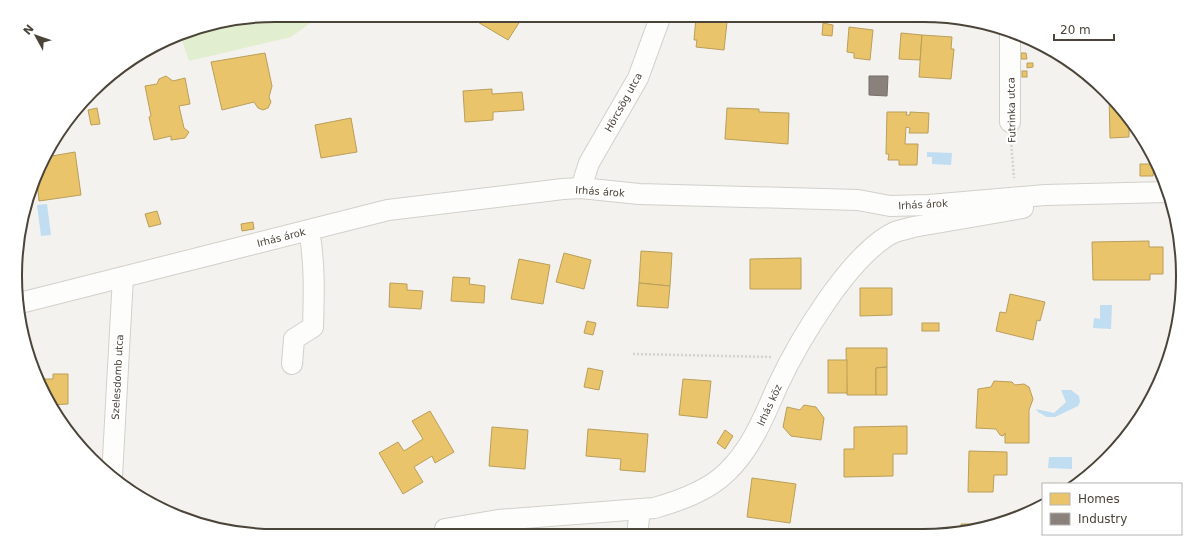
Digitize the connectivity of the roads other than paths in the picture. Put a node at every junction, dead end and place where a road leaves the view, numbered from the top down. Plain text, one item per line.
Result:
1 (658, 22) edge
2 (1010, 37) edge
3 (1010, 122) road end
4 (582, 188) junction
5 (1162, 192) edge
6 (1045, 195) junction
7 (309, 230) junction
8 (123, 277) junction
9 (24, 302) edge
10 (292, 364) dead end
11 (112, 470) edge
12 (640, 510) junction
13 (458, 529) edge
14 (638, 529) edge

1 - 4 street, Hörcsög utca
2 - 3 street, Futrinka utca
4 - 6 street, Irhás árok
4 - 7 street, Irhás árok
5 - 6 street, Irhás árok
6 - 12 street, Irhás köz
7 - 8 street, Irhás árok
7 - 10 street
8 - 9 street, Irhás árok
8 - 11 street, Szelesdomb utca
12 - 13 street, Irhás köz
12 - 14 street

